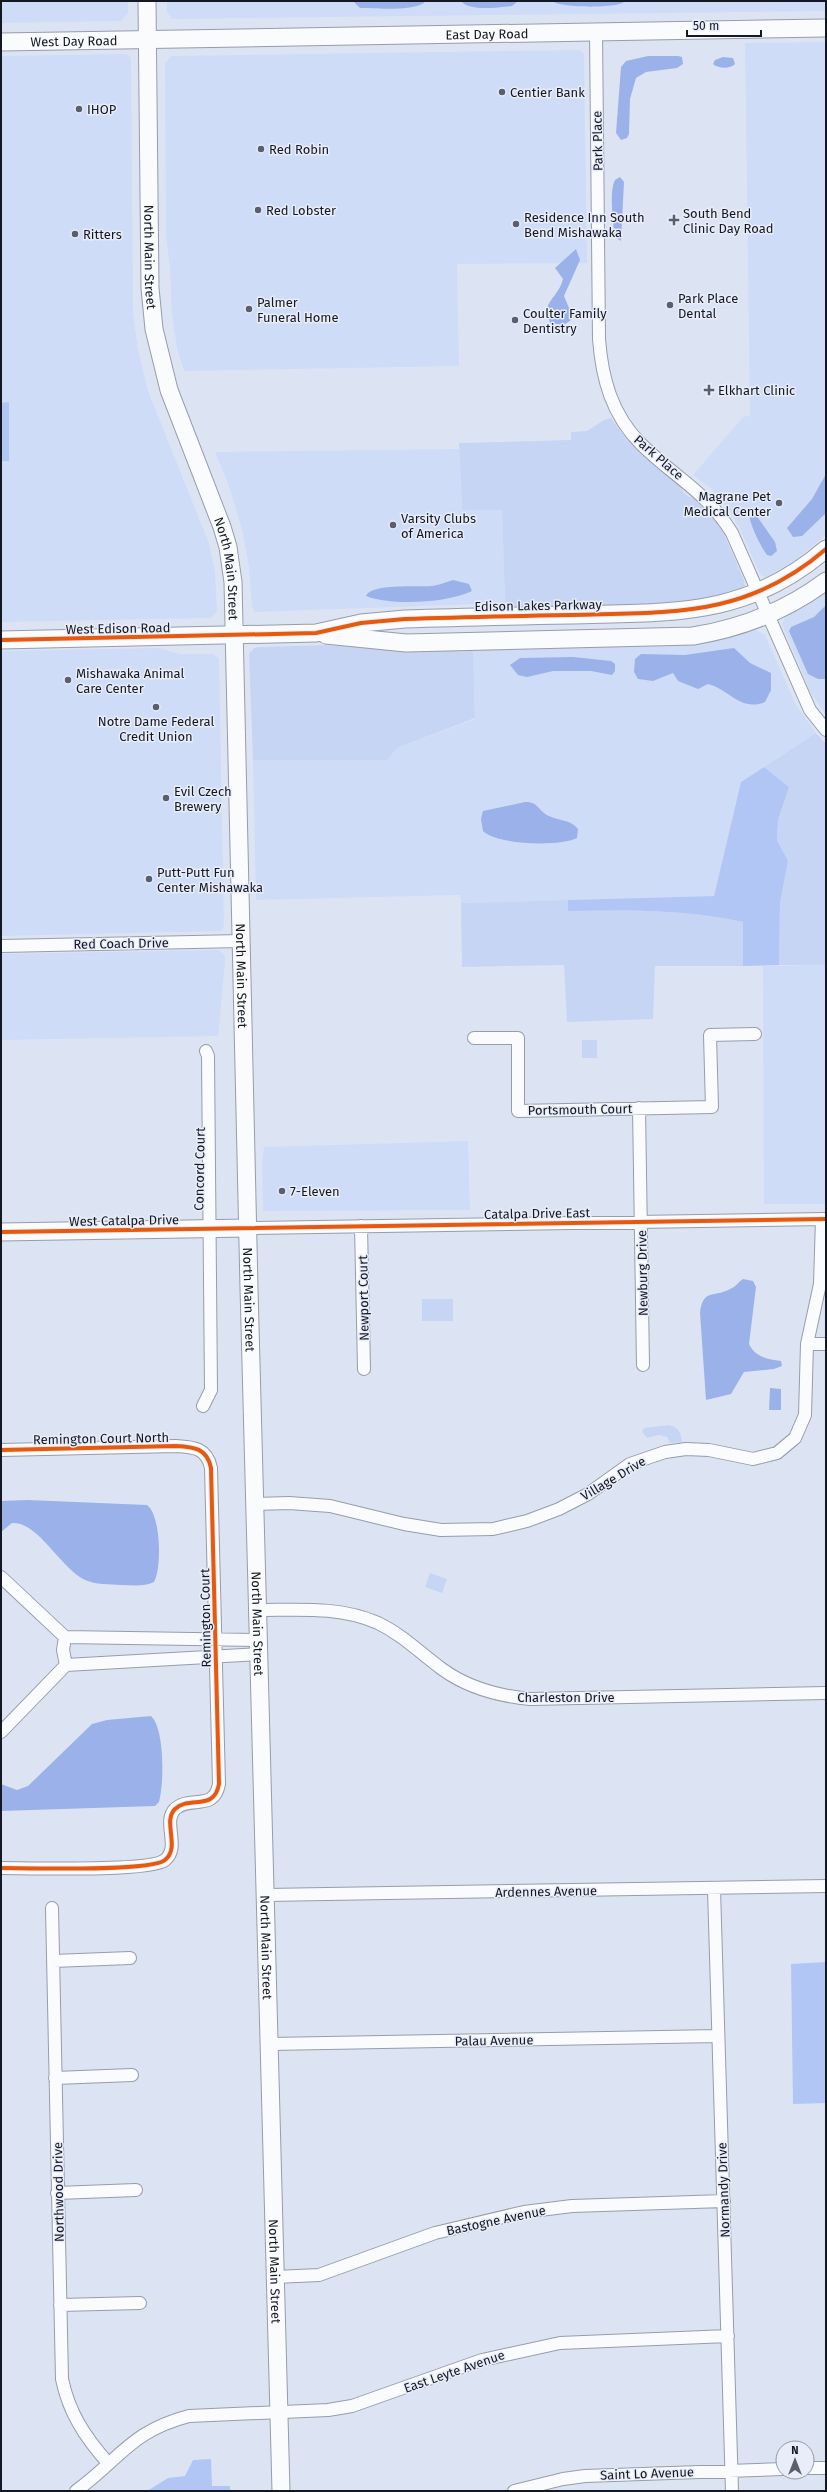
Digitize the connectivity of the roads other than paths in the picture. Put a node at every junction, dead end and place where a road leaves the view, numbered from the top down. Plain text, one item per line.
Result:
1 (147, 1) edge
2 (826, 28) edge
3 (596, 32) junction
4 (148, 39) junction
5 (1, 42) edge
6 (826, 549) edge
7 (826, 581) edge
8 (758, 592) junction
9 (768, 616) junction
10 (316, 633) junction
11 (235, 636) junction
12 (1, 640) edge
13 (826, 730) edge
14 (241, 941) junction
15 (1, 946) edge
16 (755, 1034) dead end
17 (474, 1038) dead end
18 (206, 1051) dead end
19 (639, 1108) junction
20 (824, 1219) edge
21 (641, 1222) junction
22 (362, 1226) junction
23 (248, 1228) junction
24 (208, 1229) junction
25 (1, 1232) edge
26 (807, 1344) junction
27 (826, 1344) edge
28 (643, 1365) dead end
29 (364, 1369) dead end
30 (204, 1406) dead end
31 (201, 1449) joint
32 (1, 1450) edge
33 (255, 1504) junction
34 (1, 1577) edge
35 (258, 1610) junction
36 (65, 1637) junction
37 (215, 1641) junction
38 (259, 1647) junction
39 (215, 1655) junction
40 (66, 1665) junction
41 (826, 1693) edge
42 (1, 1732) edge
43 (1, 1868) edge
44 (826, 1886) edge
45 (714, 1889) junction
46 (266, 1895) junction
47 (52, 1908) dead end
48 (130, 1958) dead end
49 (53, 1961) junction
50 (718, 2036) junction
51 (270, 2044) junction
52 (132, 2075) dead end
53 (55, 2078) junction
54 (136, 2190) dead end
55 (57, 2192) junction
56 (724, 2201) junction
57 (275, 2277) junction
58 (140, 2303) dead end
59 (60, 2305) junction
60 (728, 2336) junction
61 (279, 2412) junction
62 (108, 2463) junction
63 (815, 2468) edge
64 (826, 2468) edge
65 (775, 2469) edge
66 (732, 2470) junction
67 (76, 2491) edge
68 (281, 2491) edge
69 (514, 2491) edge
70 (732, 2491) edge

1 - 4 main road, North Main Street
2 - 3 main road, East Day Road
3 - 4 main road, East Day Road
3 - 8 street, Park Place
4 - 5 main road, West Day Road
4 - 11 main road, North Main Street
6 - 8 main road, Edison Lakes Parkway
7 - 9 main road, Edison Lakes Parkway
8 - 9 street, Park Place
8 - 10 main road, Edison Lakes Parkway
9 - 10 main road, Edison Lakes Parkway
9 - 13 street, Park Place
10 - 11 main road, Edison Lakes Parkway
11 - 12 main road, West Edison Road
11 - 14 main road, North Main Street
14 - 15 street, Red Coach Drive
14 - 23 main road, North Main Street
16 - 19 street
17 - 19 street, Portsmouth Court
18 - 24 street, Concord Court
19 - 21 street, Newburg Drive
20 - 21 street, Catalpa Drive East
20 - 26 street, Village Drive
21 - 22 street, Catalpa Drive East
21 - 28 street, Newburg Drive
22 - 23 street, Catalpa Drive East
22 - 29 street, Newport Court
23 - 24 main road, West Catalpa Drive
23 - 33 main road, North Main Street
24 - 25 main road, West Catalpa Drive
24 - 30 street, Concord Court
26 - 27 street
26 - 33 street, Village Drive
31 - 32 street, Remington Court North
31 - 37 street, Remington Court
33 - 35 main road, North Main Street
34 - 36 street
35 - 38 main road, North Main Street
35 - 41 street, Charleston Drive
36 - 37 street
36 - 40 street
37 - 38 street, Remington Court
37 - 39 street, Remington Court
38 - 39 street, Remington Court
38 - 46 main road, North Main Street
39 - 40 street
39 - 43 street, Remington Court
40 - 42 street
44 - 45 street, Ardennes Avenue
45 - 46 street, Ardennes Avenue
45 - 50 street, Normandy Drive
46 - 51 main road, North Main Street
47 - 49 street, Northwood Drive
48 - 49 street
49 - 53 street, Northwood Drive
50 - 51 street, Palau Avenue
50 - 56 street, Normandy Drive
51 - 57 main road, North Main Street
52 - 53 street
53 - 55 street, Northwood Drive
54 - 55 street
55 - 59 street, Northwood Drive
56 - 57 street, Bastogne Avenue
56 - 60 street, Normandy Drive
57 - 61 main road, North Main Street
58 - 59 street
59 - 62 street, Northwood Drive
60 - 61 street, East Leyte Avenue
60 - 66 street, Normandy Drive
61 - 62 street, East Leyte Avenue
61 - 68 main road, North Main Street
62 - 67 street, East Leyte Avenue
63 - 64 street
65 - 66 street, Saint Lo Avenue
66 - 69 street, Saint Lo Avenue
66 - 70 street, Normandy Drive

